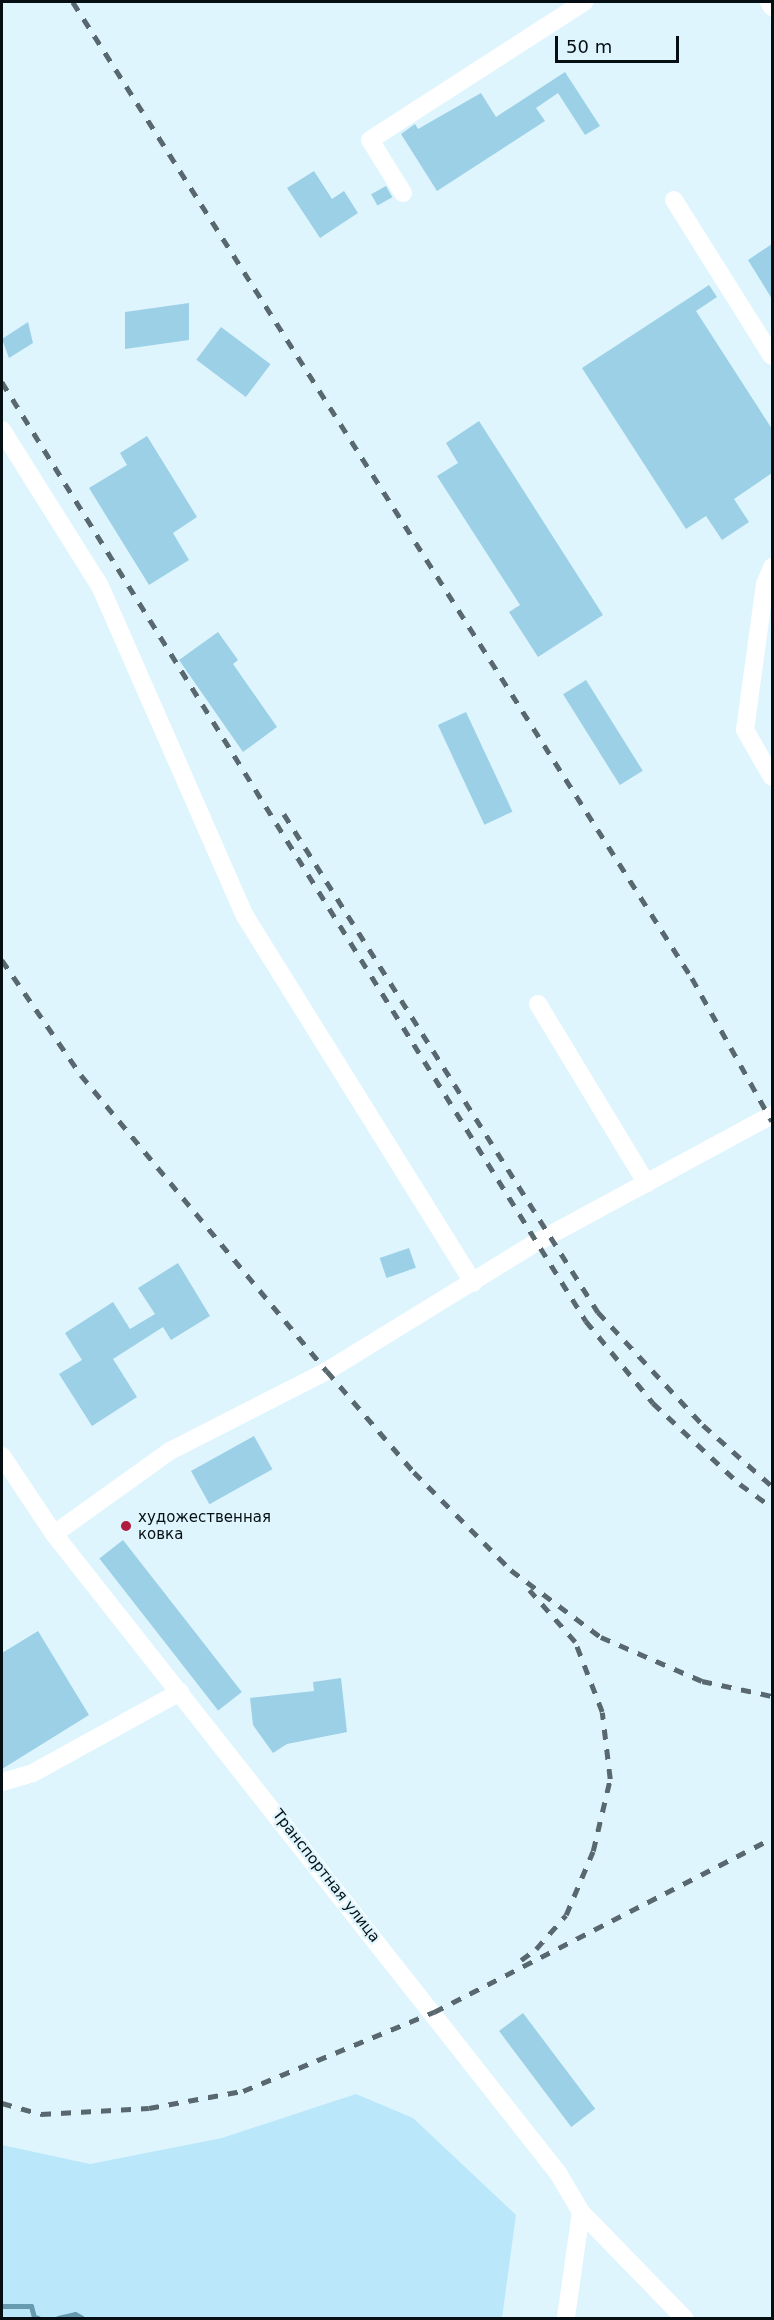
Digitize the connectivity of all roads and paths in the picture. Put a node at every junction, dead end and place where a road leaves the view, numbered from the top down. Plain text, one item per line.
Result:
1 (584, 2) edge
2 (769, 2) edge
3 (772, 7) edge
4 (403, 193) dead end
5 (674, 200) dead end
6 (772, 356) edge
7 (2, 430) edge
8 (772, 567) edge
9 (772, 777) edge
10 (538, 1004) dead end
11 (772, 1115) edge
12 (647, 1184) junction
13 (473, 1283) junction
14 (2, 1456) edge
15 (54, 1534) junction
16 (180, 1692) junction
17 (2, 1782) edge
18 (581, 2212) junction
19 (566, 2319) edge
20 (684, 2319) edge

1 - 4 street
2 - 3 street
5 - 6 street
7 - 13 street
8 - 9 street
10 - 12 street
11 - 12 street
12 - 13 street
13 - 15 street
14 - 15 street, Транспортная улица
15 - 16 street, Транспортная улица
16 - 17 street
16 - 18 street, Транспортная улица
18 - 19 street
18 - 20 street, Транспортная улица

